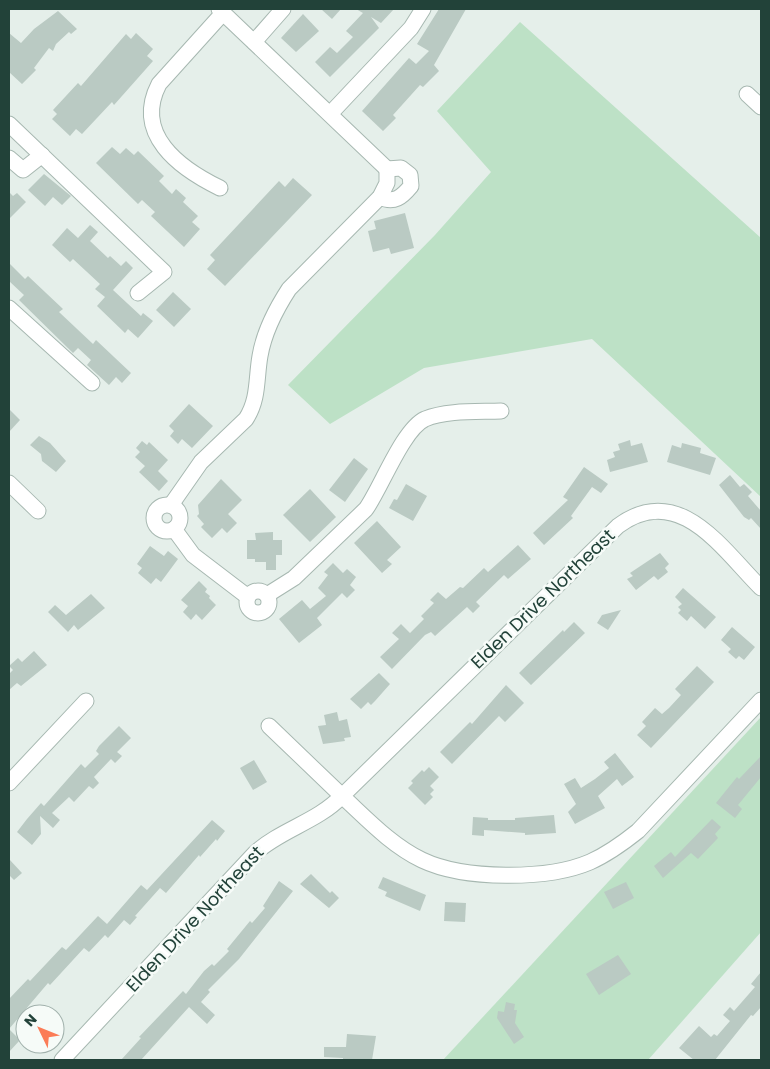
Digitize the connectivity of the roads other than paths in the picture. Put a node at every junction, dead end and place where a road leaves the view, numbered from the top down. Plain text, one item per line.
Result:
1 (283, 9) edge
2 (423, 9) edge
3 (221, 11) edge
4 (254, 42) junction
5 (747, 94) dead end
6 (761, 107) edge
7 (330, 114) junction
8 (9, 124) edge
9 (42, 155) junction
10 (9, 158) edge
11 (387, 169) junction
12 (220, 188) dead end
13 (380, 197) junction
14 (138, 293) dead end
15 (9, 308) edge
16 (92, 384) dead end
17 (501, 411) dead end
18 (9, 483) edge
19 (171, 505) junction
20 (38, 511) dead end
21 (174, 529) junction
22 (761, 588) edge
23 (761, 700) edge
24 (86, 701) dead end
25 (269, 726) dead end
26 (9, 783) edge
27 (342, 796) junction
28 (62, 1060) edge

1 - 4 street
2 - 7 street
3 - 4 street
3 - 12 street
4 - 7 street
5 - 6 street
7 - 11 street
8 - 9 street
9 - 10 street
9 - 14 street
11 - 13 street
11 - 13 street
13 - 19 street
15 - 16 street
17 - 21 street
18 - 20 street
19 - 21 street
19 - 21 street
22 - 27 street, Elden Drive Northeast
23 - 27 street
24 - 26 street
25 - 27 street
27 - 28 street, Elden Drive Northeast

